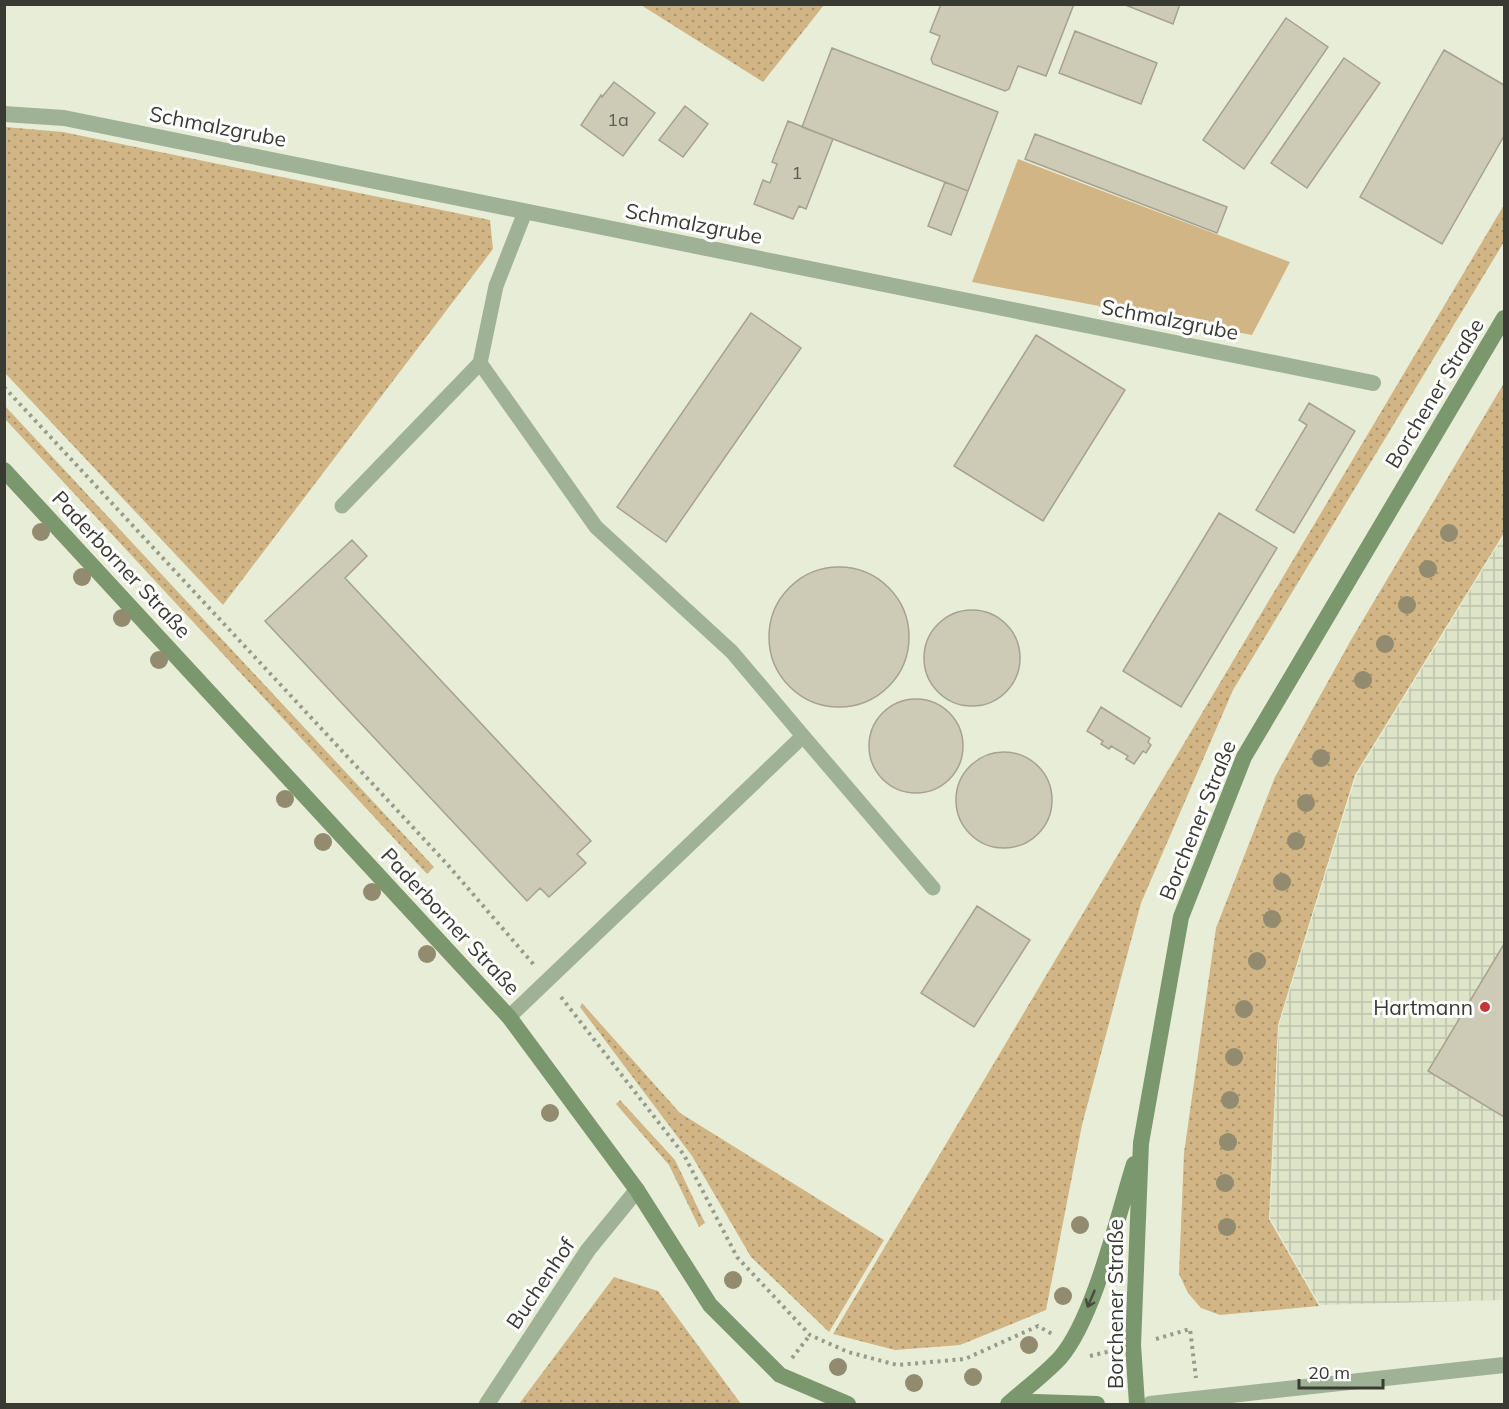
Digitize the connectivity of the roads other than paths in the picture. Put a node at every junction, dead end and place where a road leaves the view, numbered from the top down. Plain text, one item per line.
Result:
1 (4, 114) edge
2 (525, 212) junction
3 (1504, 318) edge
4 (480, 363) junction
5 (1373, 383) dead end
6 (4, 470) edge
7 (342, 506) dead end
8 (803, 736) junction
9 (933, 888) dead end
10 (509, 1017) junction
11 (1141, 1143) junction
12 (637, 1191) junction
13 (1504, 1365) edge
14 (487, 1404) edge
15 (848, 1404) edge
16 (1008, 1404) edge
17 (1017, 1404) edge
18 (1096, 1404) edge
19 (1137, 1404) edge
20 (1150, 1404) edge

1 - 2 street, Schmalzgrube
2 - 4 lane
2 - 5 street, Schmalzgrube
3 - 11 main road, Borchener Straße
4 - 7 lane
4 - 8 lane
6 - 10 main road, Paderborner Straße
8 - 9 lane
8 - 10 lane
10 - 12 main road, Paderborner Straße
11 -> 16 main road
11 - 19 main road, Borchener Straße
12 - 14 street, Buchenhof
12 - 15 main road, Paderborner Straße
13 - 20 street
17 - 18 main road

